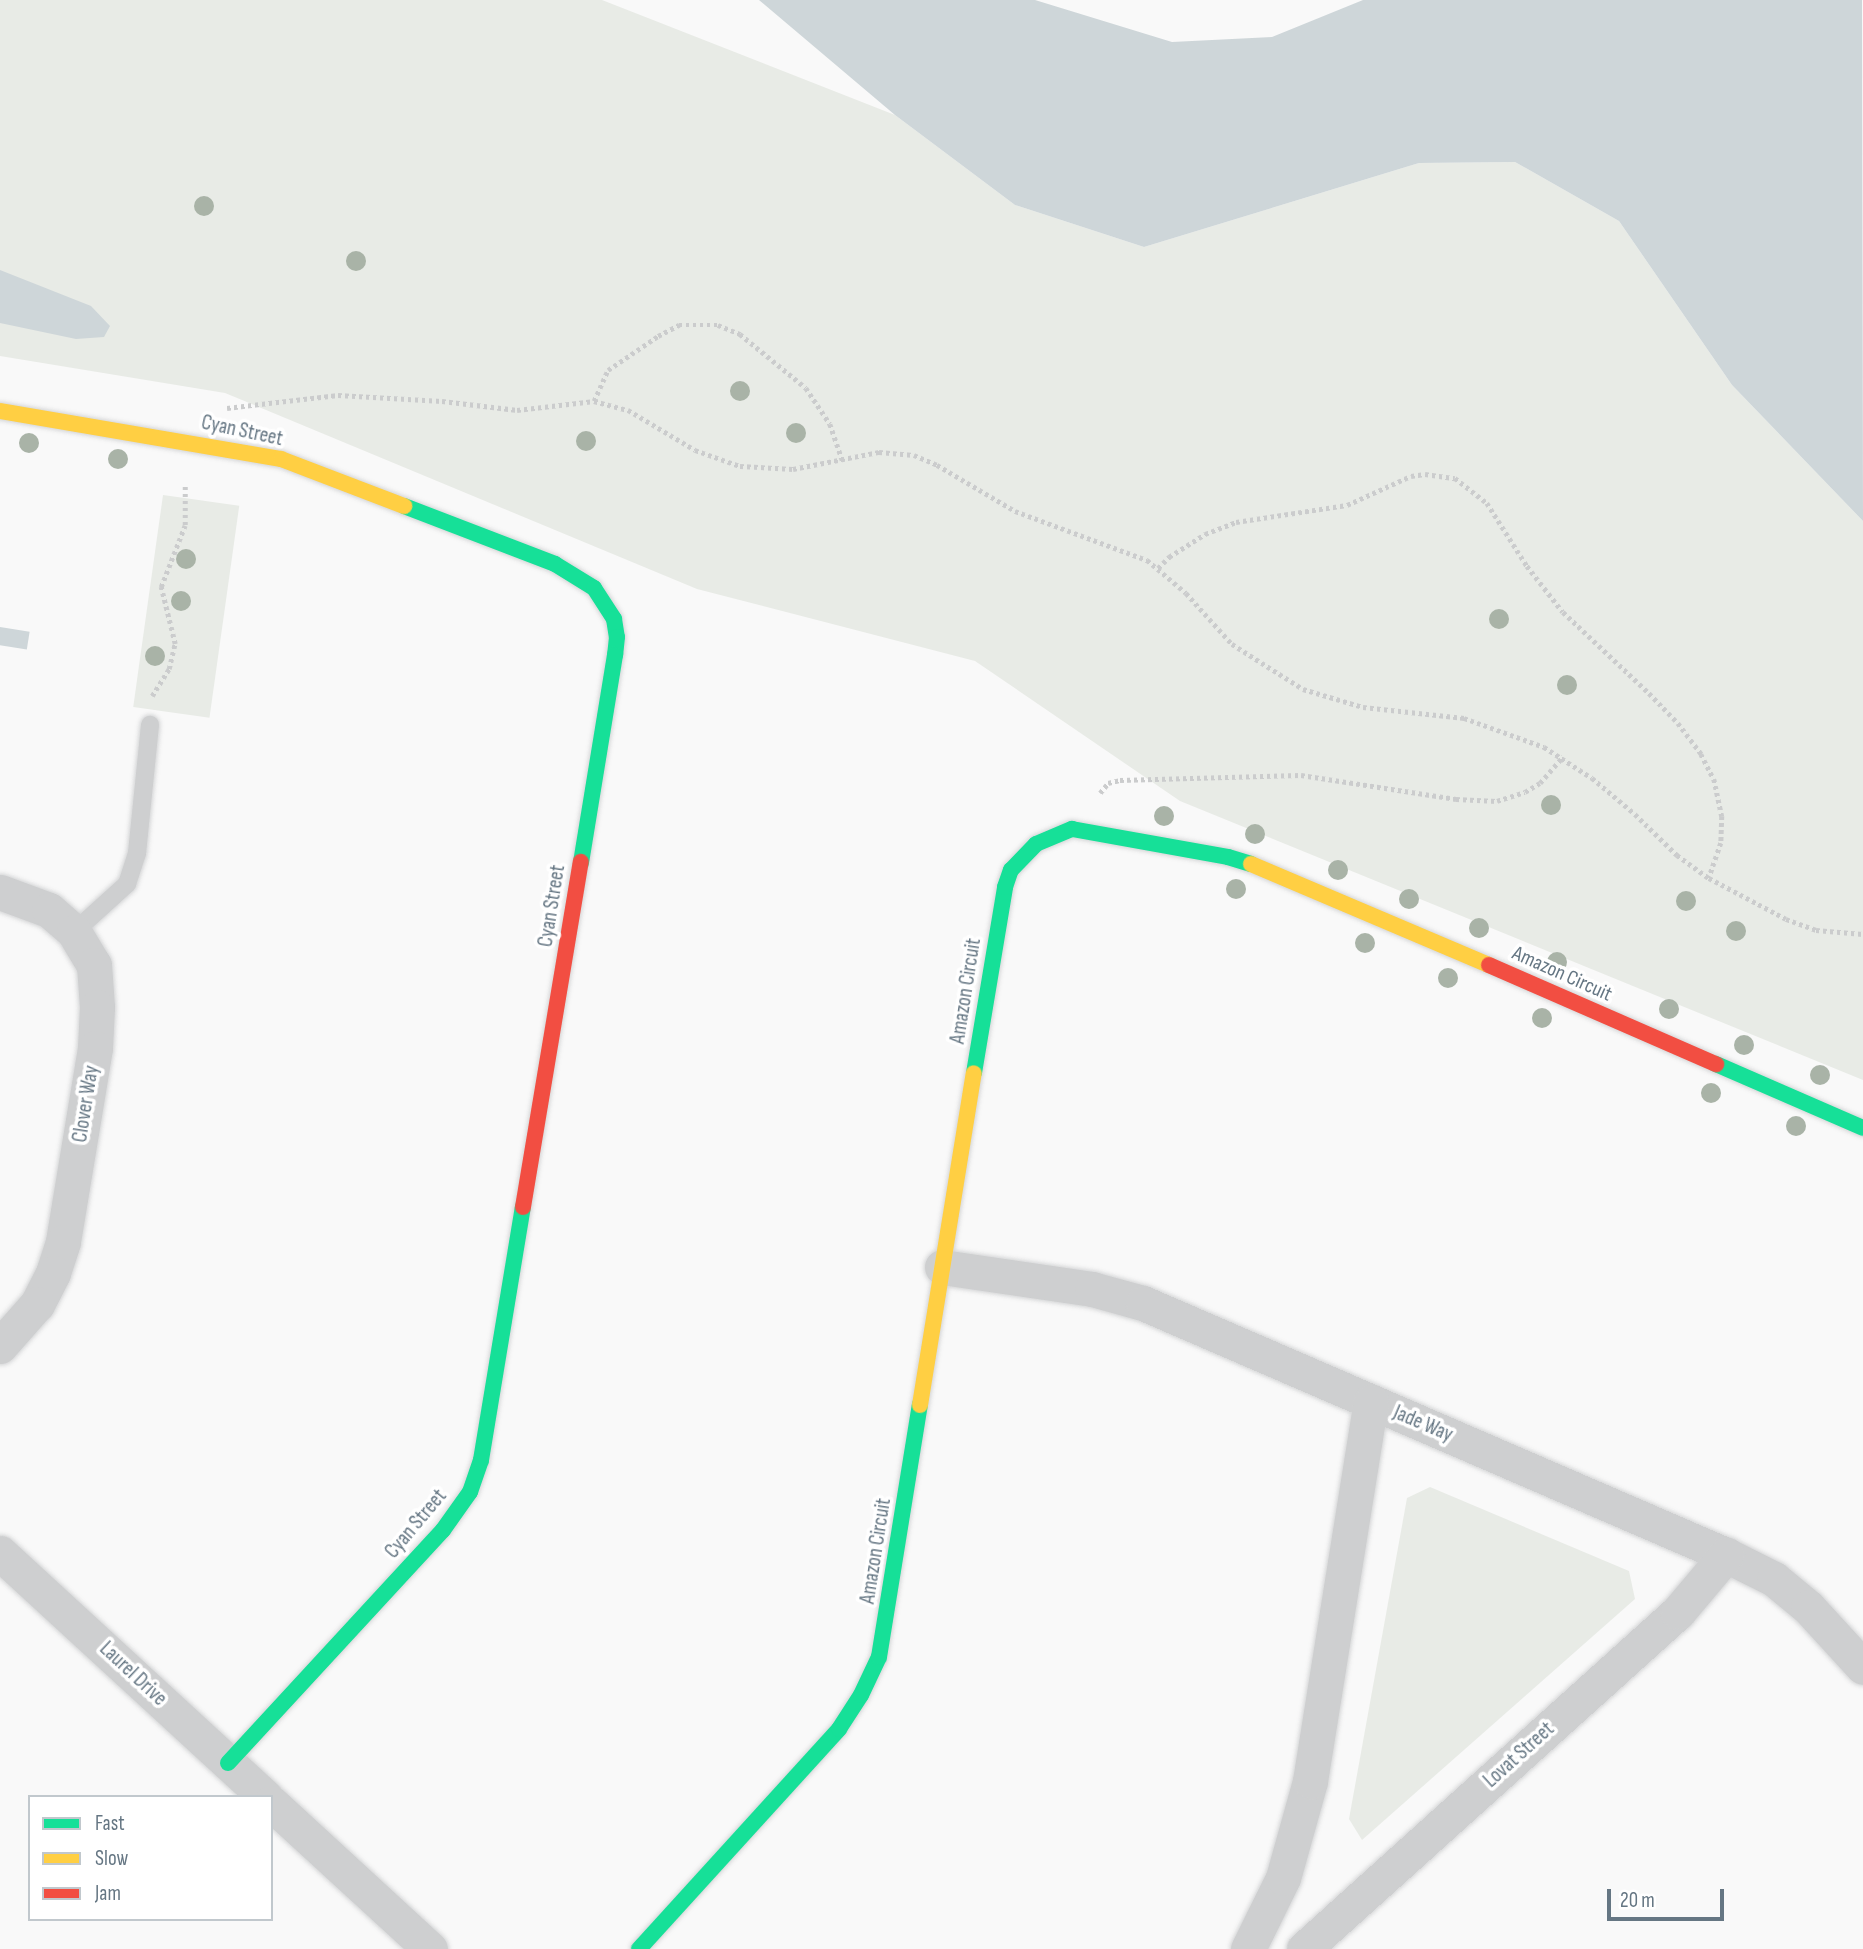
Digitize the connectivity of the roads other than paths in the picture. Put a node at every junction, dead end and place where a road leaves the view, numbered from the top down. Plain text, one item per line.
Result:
1 (0, 411) edge
2 (150, 725) road end
3 (0, 892) edge
4 (74, 932) junction
5 (1863, 1128) edge
6 (942, 1267) junction
7 (0, 1346) edge
8 (1371, 1402) junction
9 (0, 1553) edge
10 (1726, 1555) junction
11 (1863, 1667) edge
12 (228, 1763) junction
13 (263, 1795) edge
14 (273, 1805) edge
15 (430, 1949) edge
16 (639, 1949) edge
17 (1248, 1949) edge
18 (1304, 1949) edge

1 - 12 street, Cyan Street
2 - 4 lane
3 - 4 street, Clover Way
4 - 7 street, Clover Way
5 - 6 street, Amazon Circuit
6 - 8 street, Jade Way
6 - 16 street, Amazon Circuit
8 - 10 street, Jade Way
8 - 17 street
9 - 12 street, Laurel Drive
10 - 11 street, Jade Way
10 - 18 street, Lovat Street
12 - 13 street, Laurel Drive
14 - 15 street

